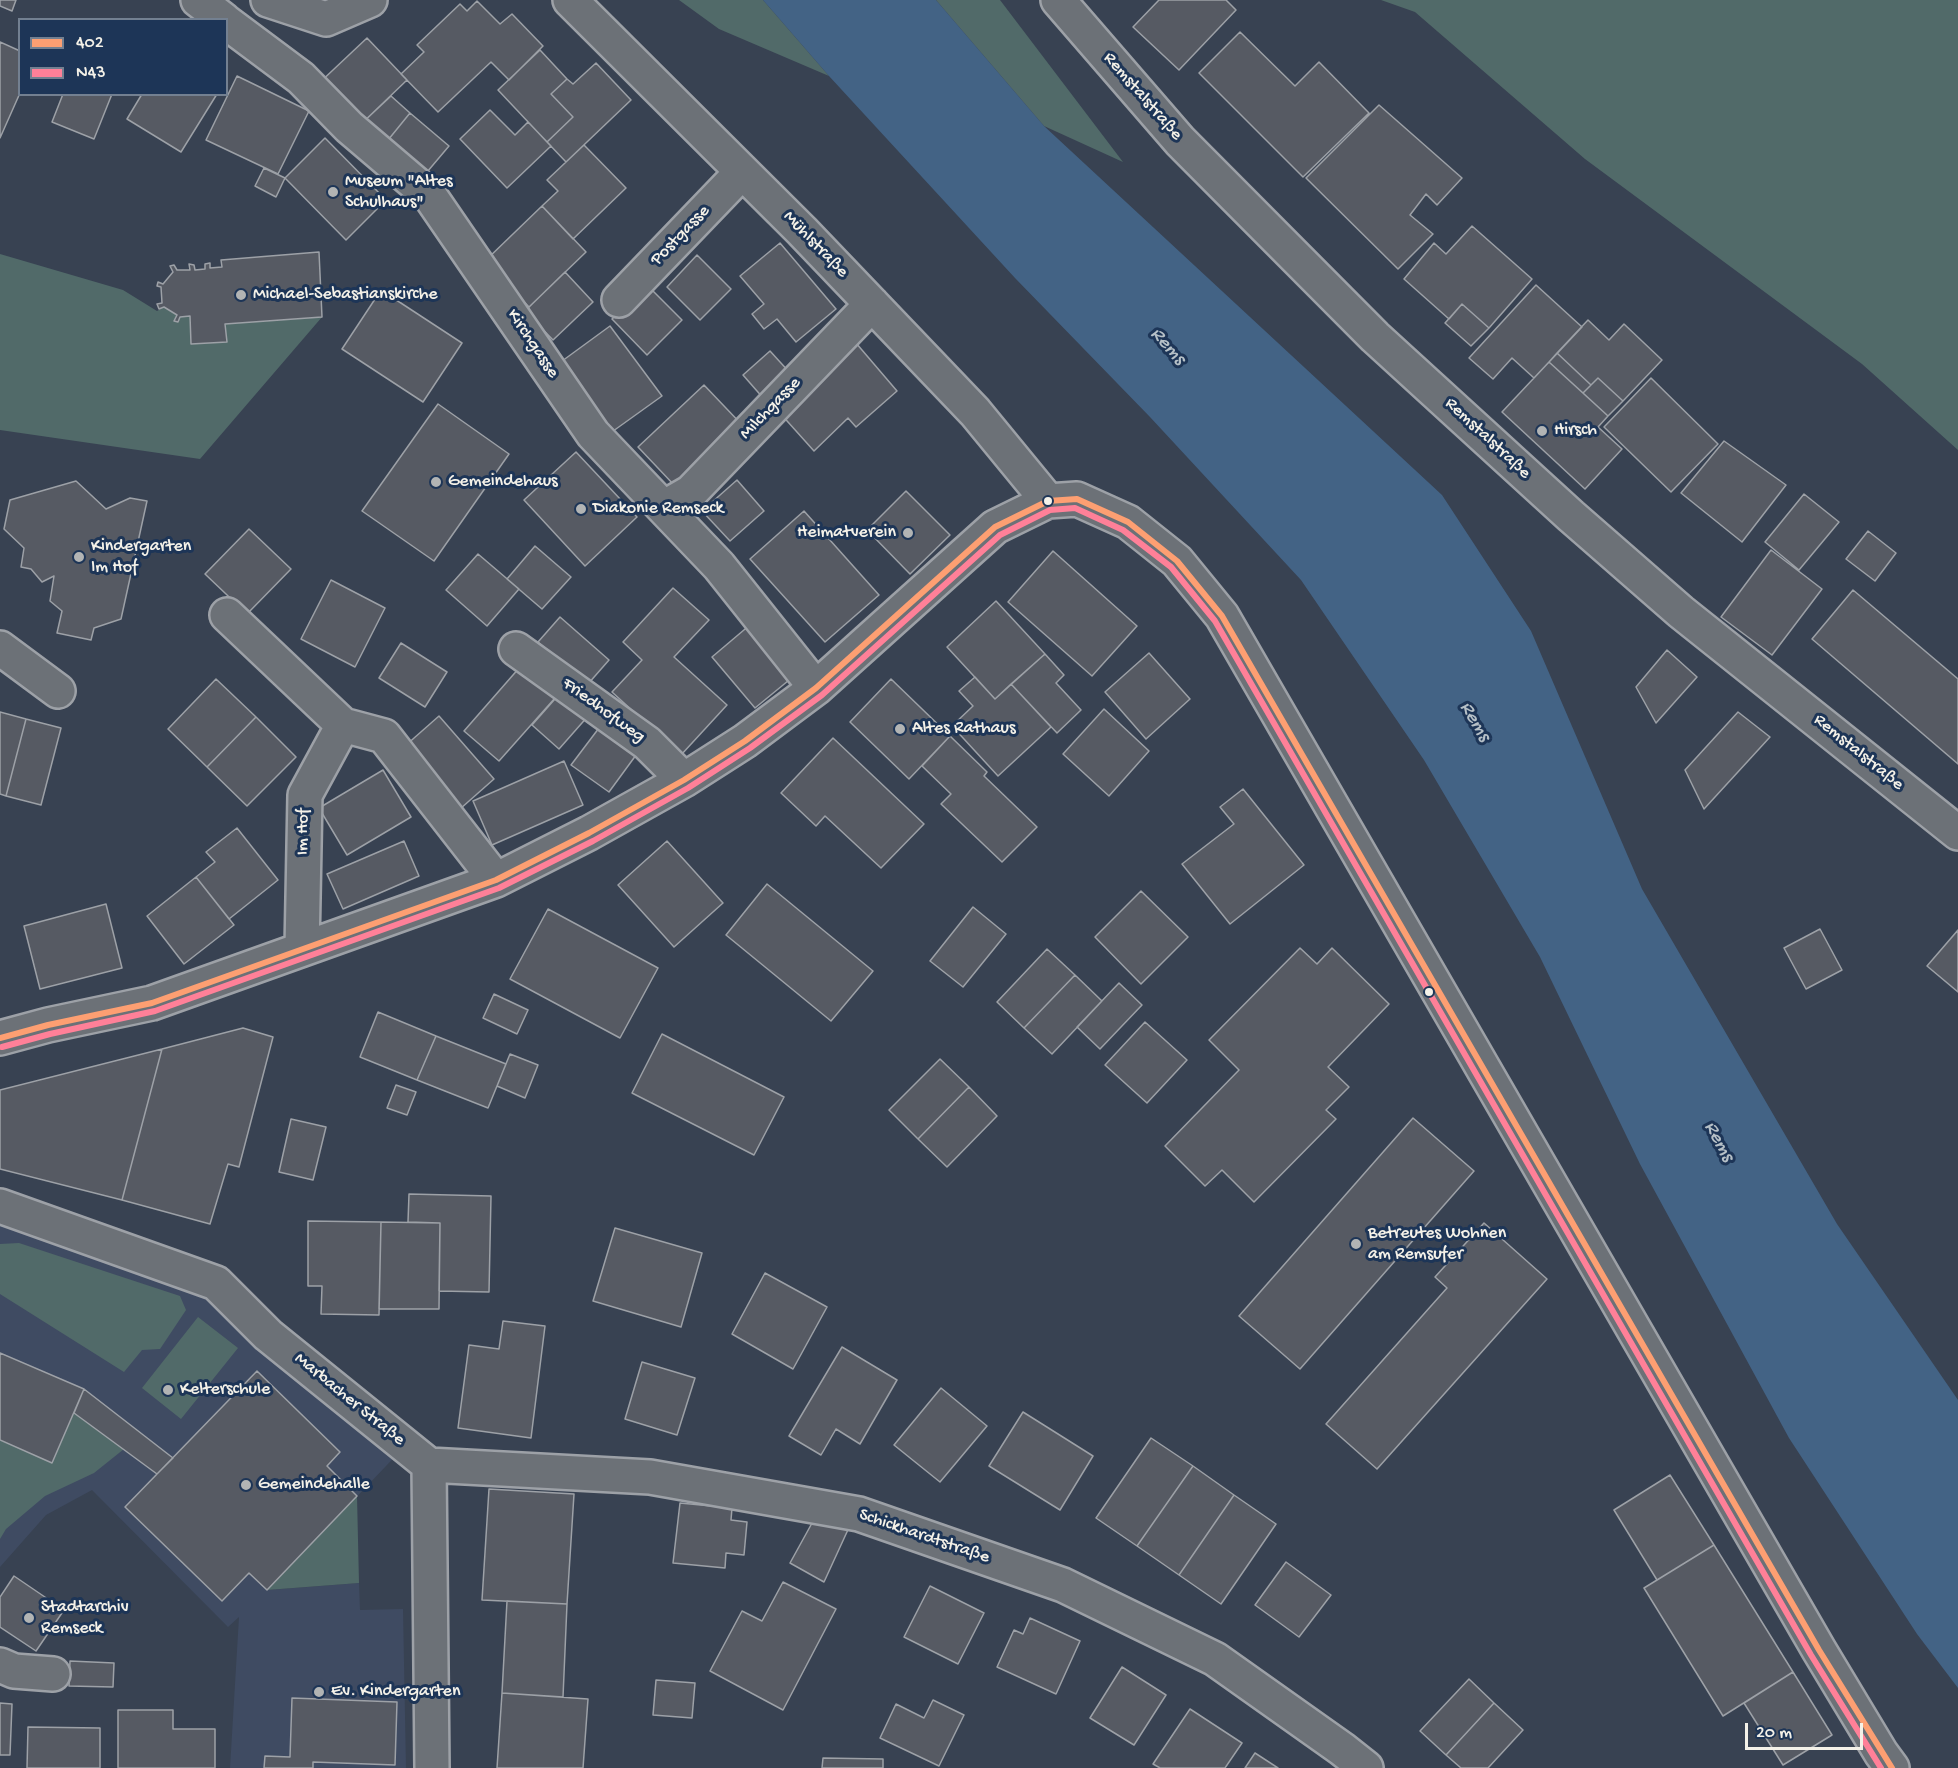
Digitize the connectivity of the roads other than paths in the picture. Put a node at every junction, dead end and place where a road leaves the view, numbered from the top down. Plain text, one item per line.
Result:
1 (198, 0) edge
2 (268, 0) edge
3 (370, 0) edge
4 (570, 0) edge
5 (1058, 0) edge
6 (221, 18) edge
7 (228, 23) edge
8 (742, 172) junction
9 (619, 300) dead end
10 (872, 304) junction
11 (1048, 501) junction
12 (665, 507) junction
13 (227, 615) dead end
14 (0, 648) edge
15 (516, 649) dead end
16 (816, 688) junction
17 (58, 691) dead end
18 (343, 725) junction
19 (684, 780) junction
20 (1958, 833) edge
21 (496, 880) junction
22 (302, 949) junction
23 (0, 1038) edge
24 (0, 1206) edge
25 (429, 1464) junction
26 (0, 1665) edge
27 (52, 1674) dead end
28 (432, 1768) edge
29 (1366, 1768) edge
30 (1892, 1768) edge

1 - 6 street, Kirchgasse
2 - 3 street
4 - 8 street, Mühlstraße
5 - 20 street, Remstalstraße
7 - 12 street, Kirchgasse
8 - 9 street, Postgasse
8 - 10 street, Mühlstraße
10 - 11 street, Mühlstraße
10 - 12 street, Milchgasse
11 - 16 street
11 - 30 street
12 - 16 street, Kirchgasse
13 - 18 street
14 - 17 street
15 - 19 street, Friedhofweg
16 - 19 street
18 - 21 street
18 - 22 street, Im Hof
19 - 21 street
21 - 22 street
22 - 23 street
24 - 25 street, Marbacher Straße
25 - 28 street
25 - 29 street, Schickhardtstraße
26 - 27 street

